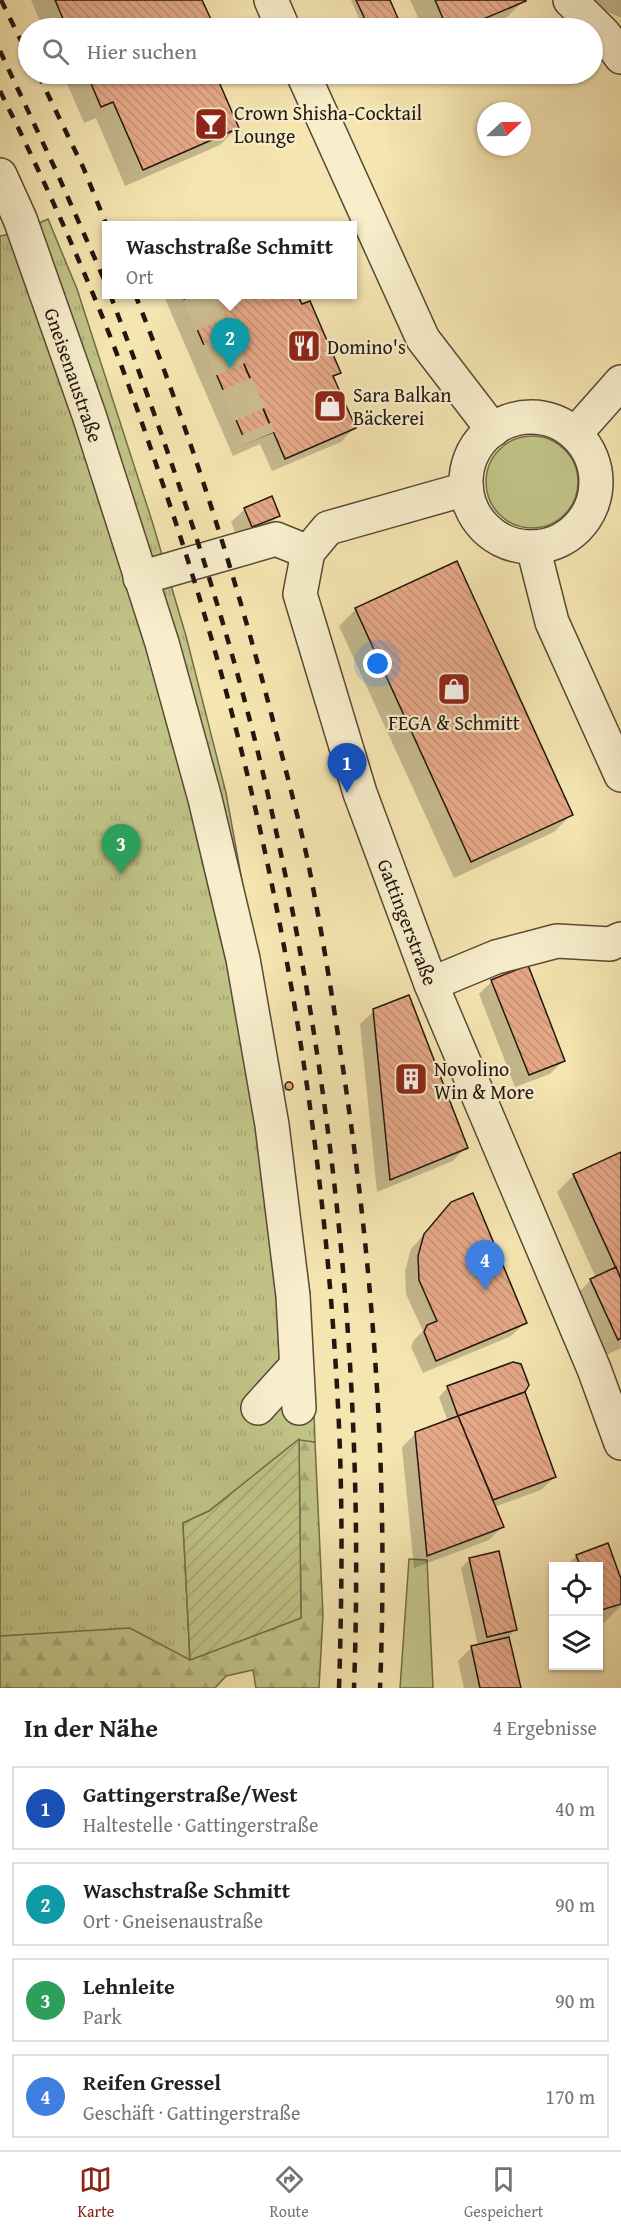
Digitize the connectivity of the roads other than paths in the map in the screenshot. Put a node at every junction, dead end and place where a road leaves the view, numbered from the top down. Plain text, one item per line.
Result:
1 (271, 0) edge
2 (570, 0) edge
3 (279, 18) edge
4 (588, 18) edge
5 (603, 33) edge
6 (621, 57) edge
7 (308, 84) edge
8 (0, 175) edge
9 (621, 382) edge
10 (494, 430) junction
11 (575, 434) junction
12 (466, 489) junction
13 (533, 548) junction
14 (308, 552) junction
15 (141, 578) junction
16 (621, 775) edge
17 (621, 939) edge
18 (431, 984) junction
19 (296, 1366) junction
20 (258, 1408) dead end
21 (299, 1408) dead end
22 (621, 1443) edge

1 - 3 street
2 - 4 street
5 - 6 street
7 - 10 street
8 - 15 street, Gneisenaustraße
9 - 11 street
10 - 11 street
10 - 12 street
11 - 13 street
12 - 13 street
12 - 14 street, Gattingerstraße
13 - 16 street
14 - 15 street
14 - 18 street, Gattingerstraße
15 - 19 street, Gneisenaustraße
17 - 18 street
18 - 22 street, Gattingerstraße
19 - 20 street
19 - 21 street, Gneisenaustraße

